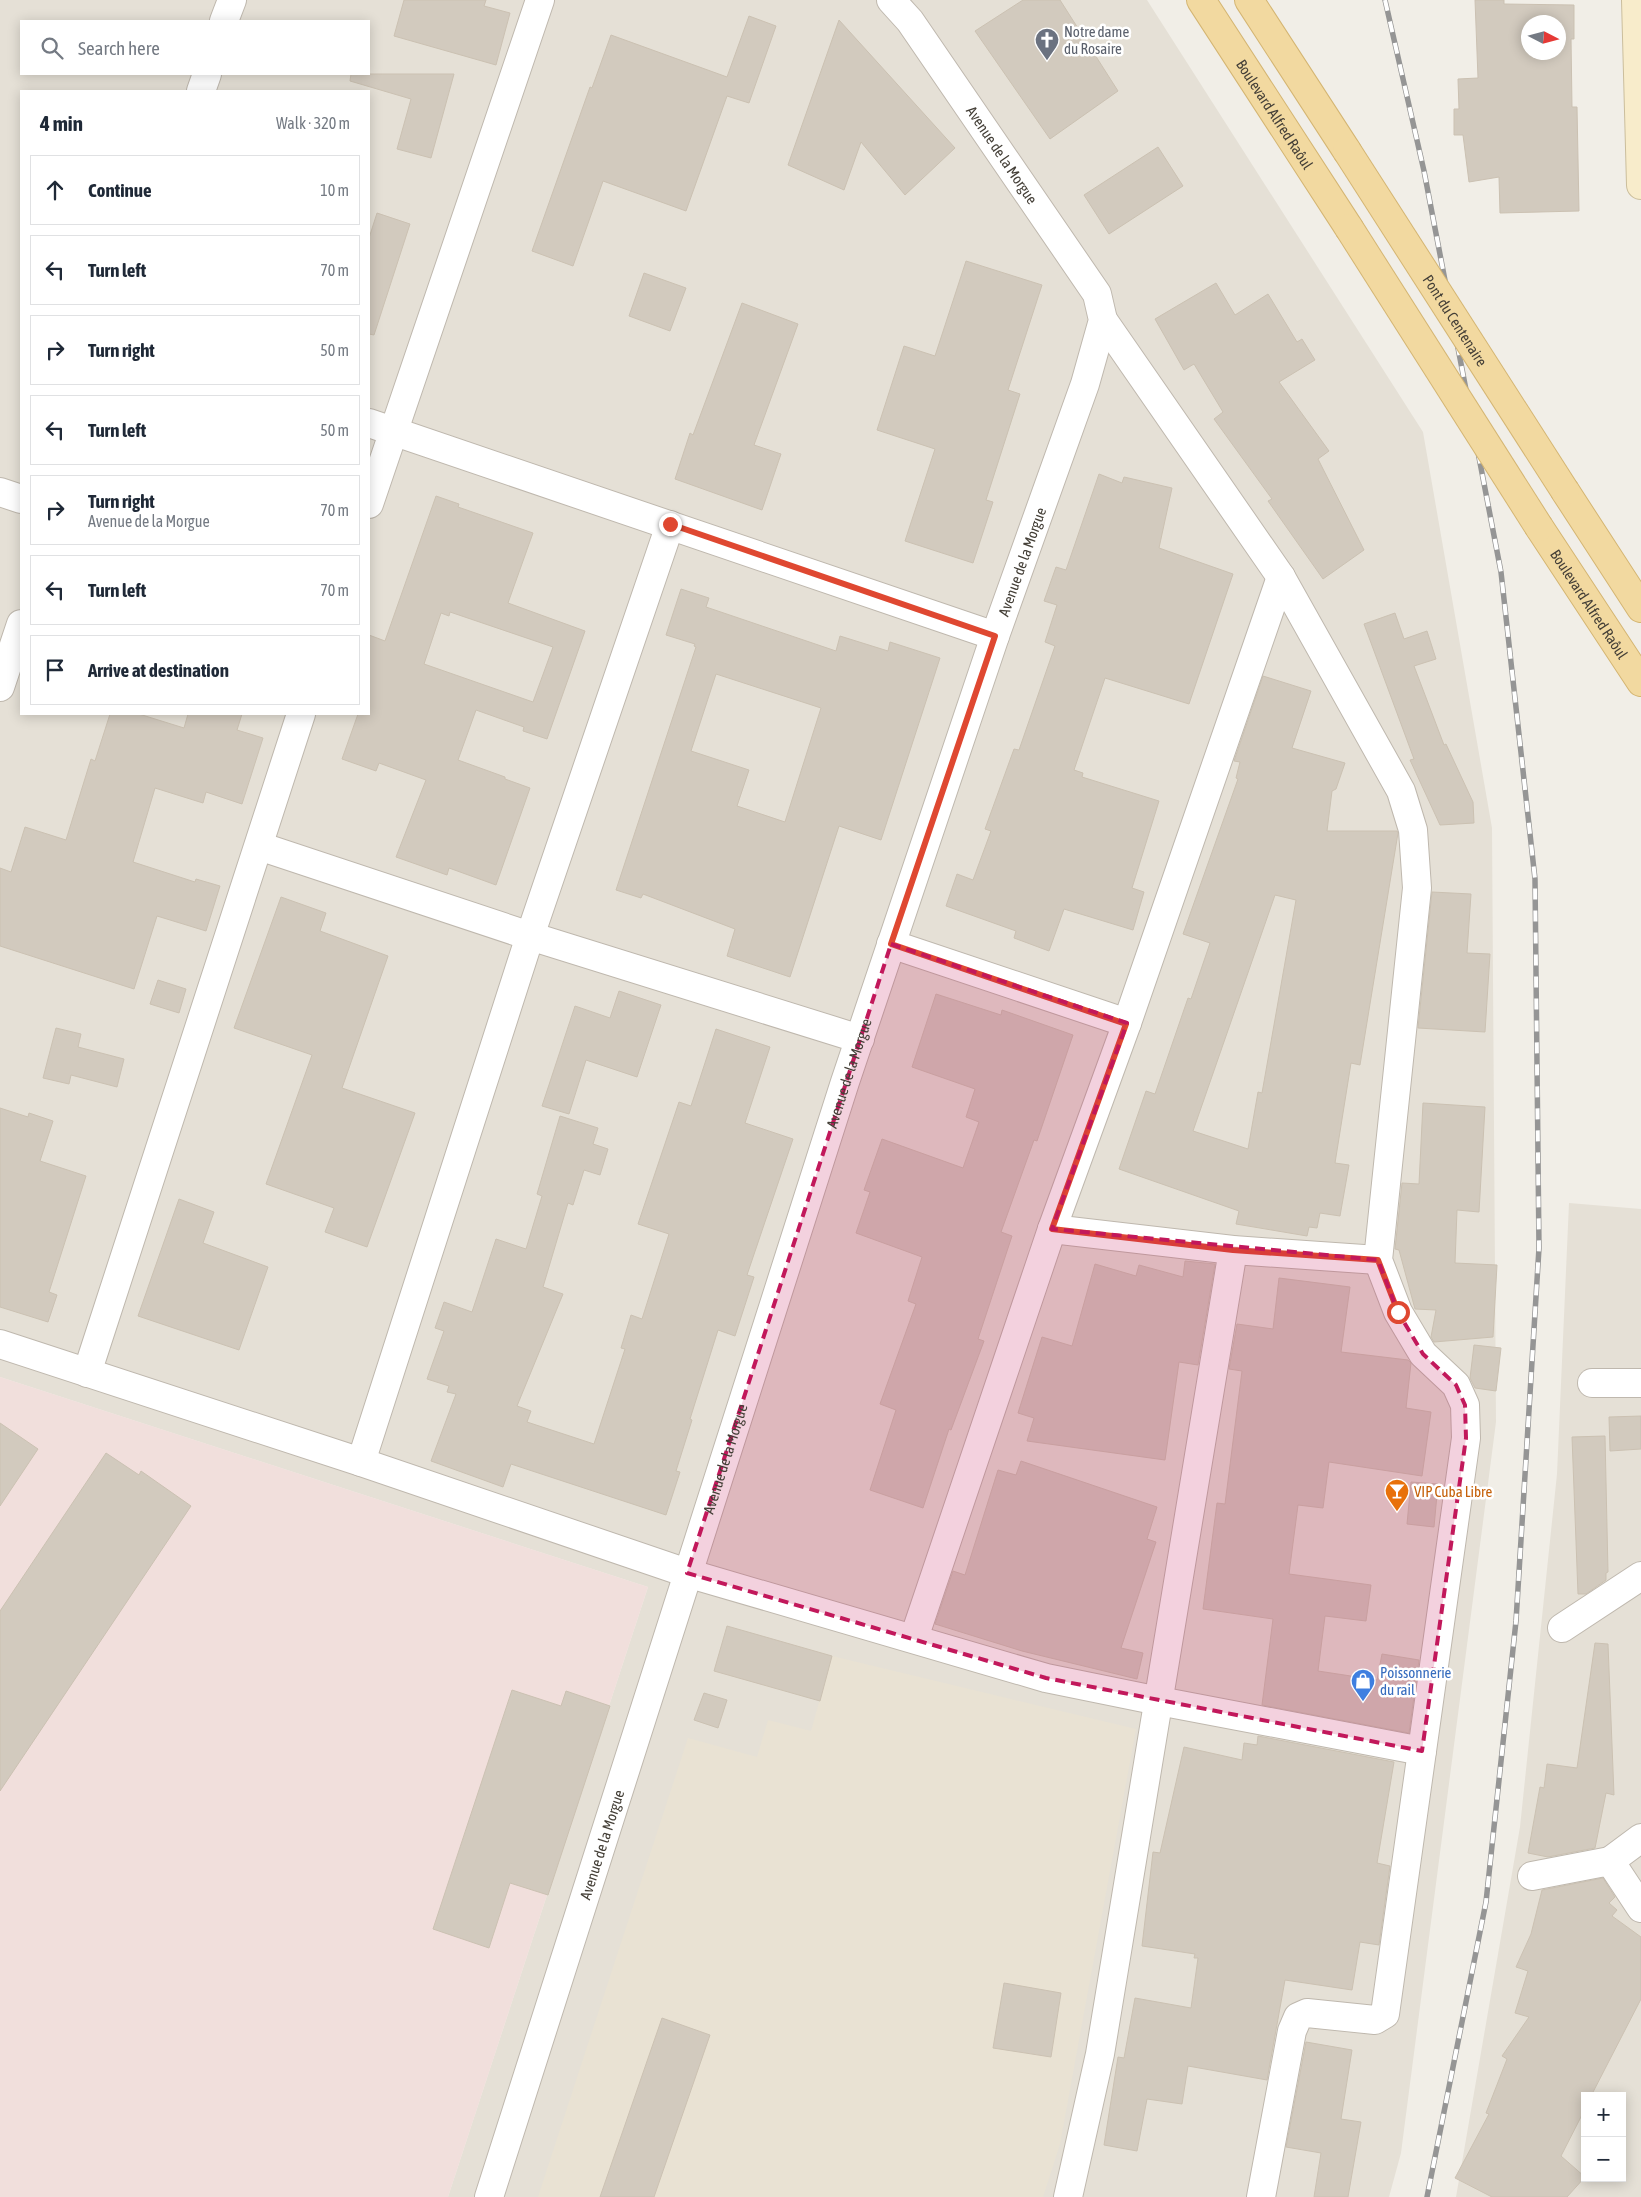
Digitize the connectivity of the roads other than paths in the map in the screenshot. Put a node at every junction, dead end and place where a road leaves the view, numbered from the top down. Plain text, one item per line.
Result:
1 (232, 0) edge
2 (540, 0) edge
3 (891, 0) edge
4 (1201, 0) edge
5 (1249, 0) edge
6 (1636, 0) edge
7 (224, 20) edge
8 (207, 75) edge
9 (201, 90) edge
10 (1641, 185) edge
11 (1103, 320) junction
12 (380, 427) edge
13 (0, 492) edge
14 (370, 497) edge
15 (20, 500) edge
16 (670, 524) junction
17 (1281, 577) junction
18 (1641, 608) edge
19 (20, 627) edge
20 (995, 636) junction
21 (1641, 682) edge
22 (0, 687) edge
23 (301, 715) edge
24 (259, 846) junction
25 (530, 936) junction
26 (891, 944) junction
27 (1126, 1024) junction
28 (860, 1039) junction
29 (1052, 1229) junction
30 (1233, 1250) junction
31 (1378, 1260) junction
32 (0, 1344) edge
33 (87, 1373) junction
34 (1592, 1383) dead end
35 (1641, 1383) edge
36 (360, 1462) junction
37 (687, 1573) junction
38 (1641, 1576) edge
39 (1562, 1628) dead end
40 (914, 1638) junction
41 (1159, 1701) junction
42 (1422, 1751) junction
43 (1641, 1838) edge
44 (1610, 1861) junction
45 (1532, 1876) dead end
46 (1641, 1908) edge
47 (489, 2197) edge
48 (1068, 2197) edge
49 (1261, 2197) edge

1 - 7 street
2 - 12 street
3 - 11 street, Avenue de la Morgue
4 - 21 main road, Boulevard Alfred Raôul, bridge
5 - 18 main road, Pont du Centenaire, bridge
6 - 10 main road
8 - 9 street
11 - 17 street
11 - 20 street, Avenue de la Morgue
12 - 14 street
12 - 16 street
13 - 15 street
16 - 20 street
16 - 25 street
17 - 27 street
17 - 31 street
19 - 22 street
20 - 26 street, Avenue de la Morgue
23 - 24 street
24 - 25 street
24 - 33 street
25 - 28 street
25 - 36 street
26 - 27 street
26 - 28 street, Avenue de la Morgue
27 - 29 street
28 - 37 street, Avenue de la Morgue
29 - 30 street
29 - 40 street
30 - 31 street
30 - 41 street
31 - 42 street
32 - 33 street
33 - 36 street
34 - 35 street
36 - 37 street
37 - 40 street
37 - 47 street, Avenue de la Morgue
38 - 39 street
40 - 41 street
41 - 42 street
41 - 48 street
42 - 49 street
43 - 44 street
44 - 45 street
44 - 46 street

